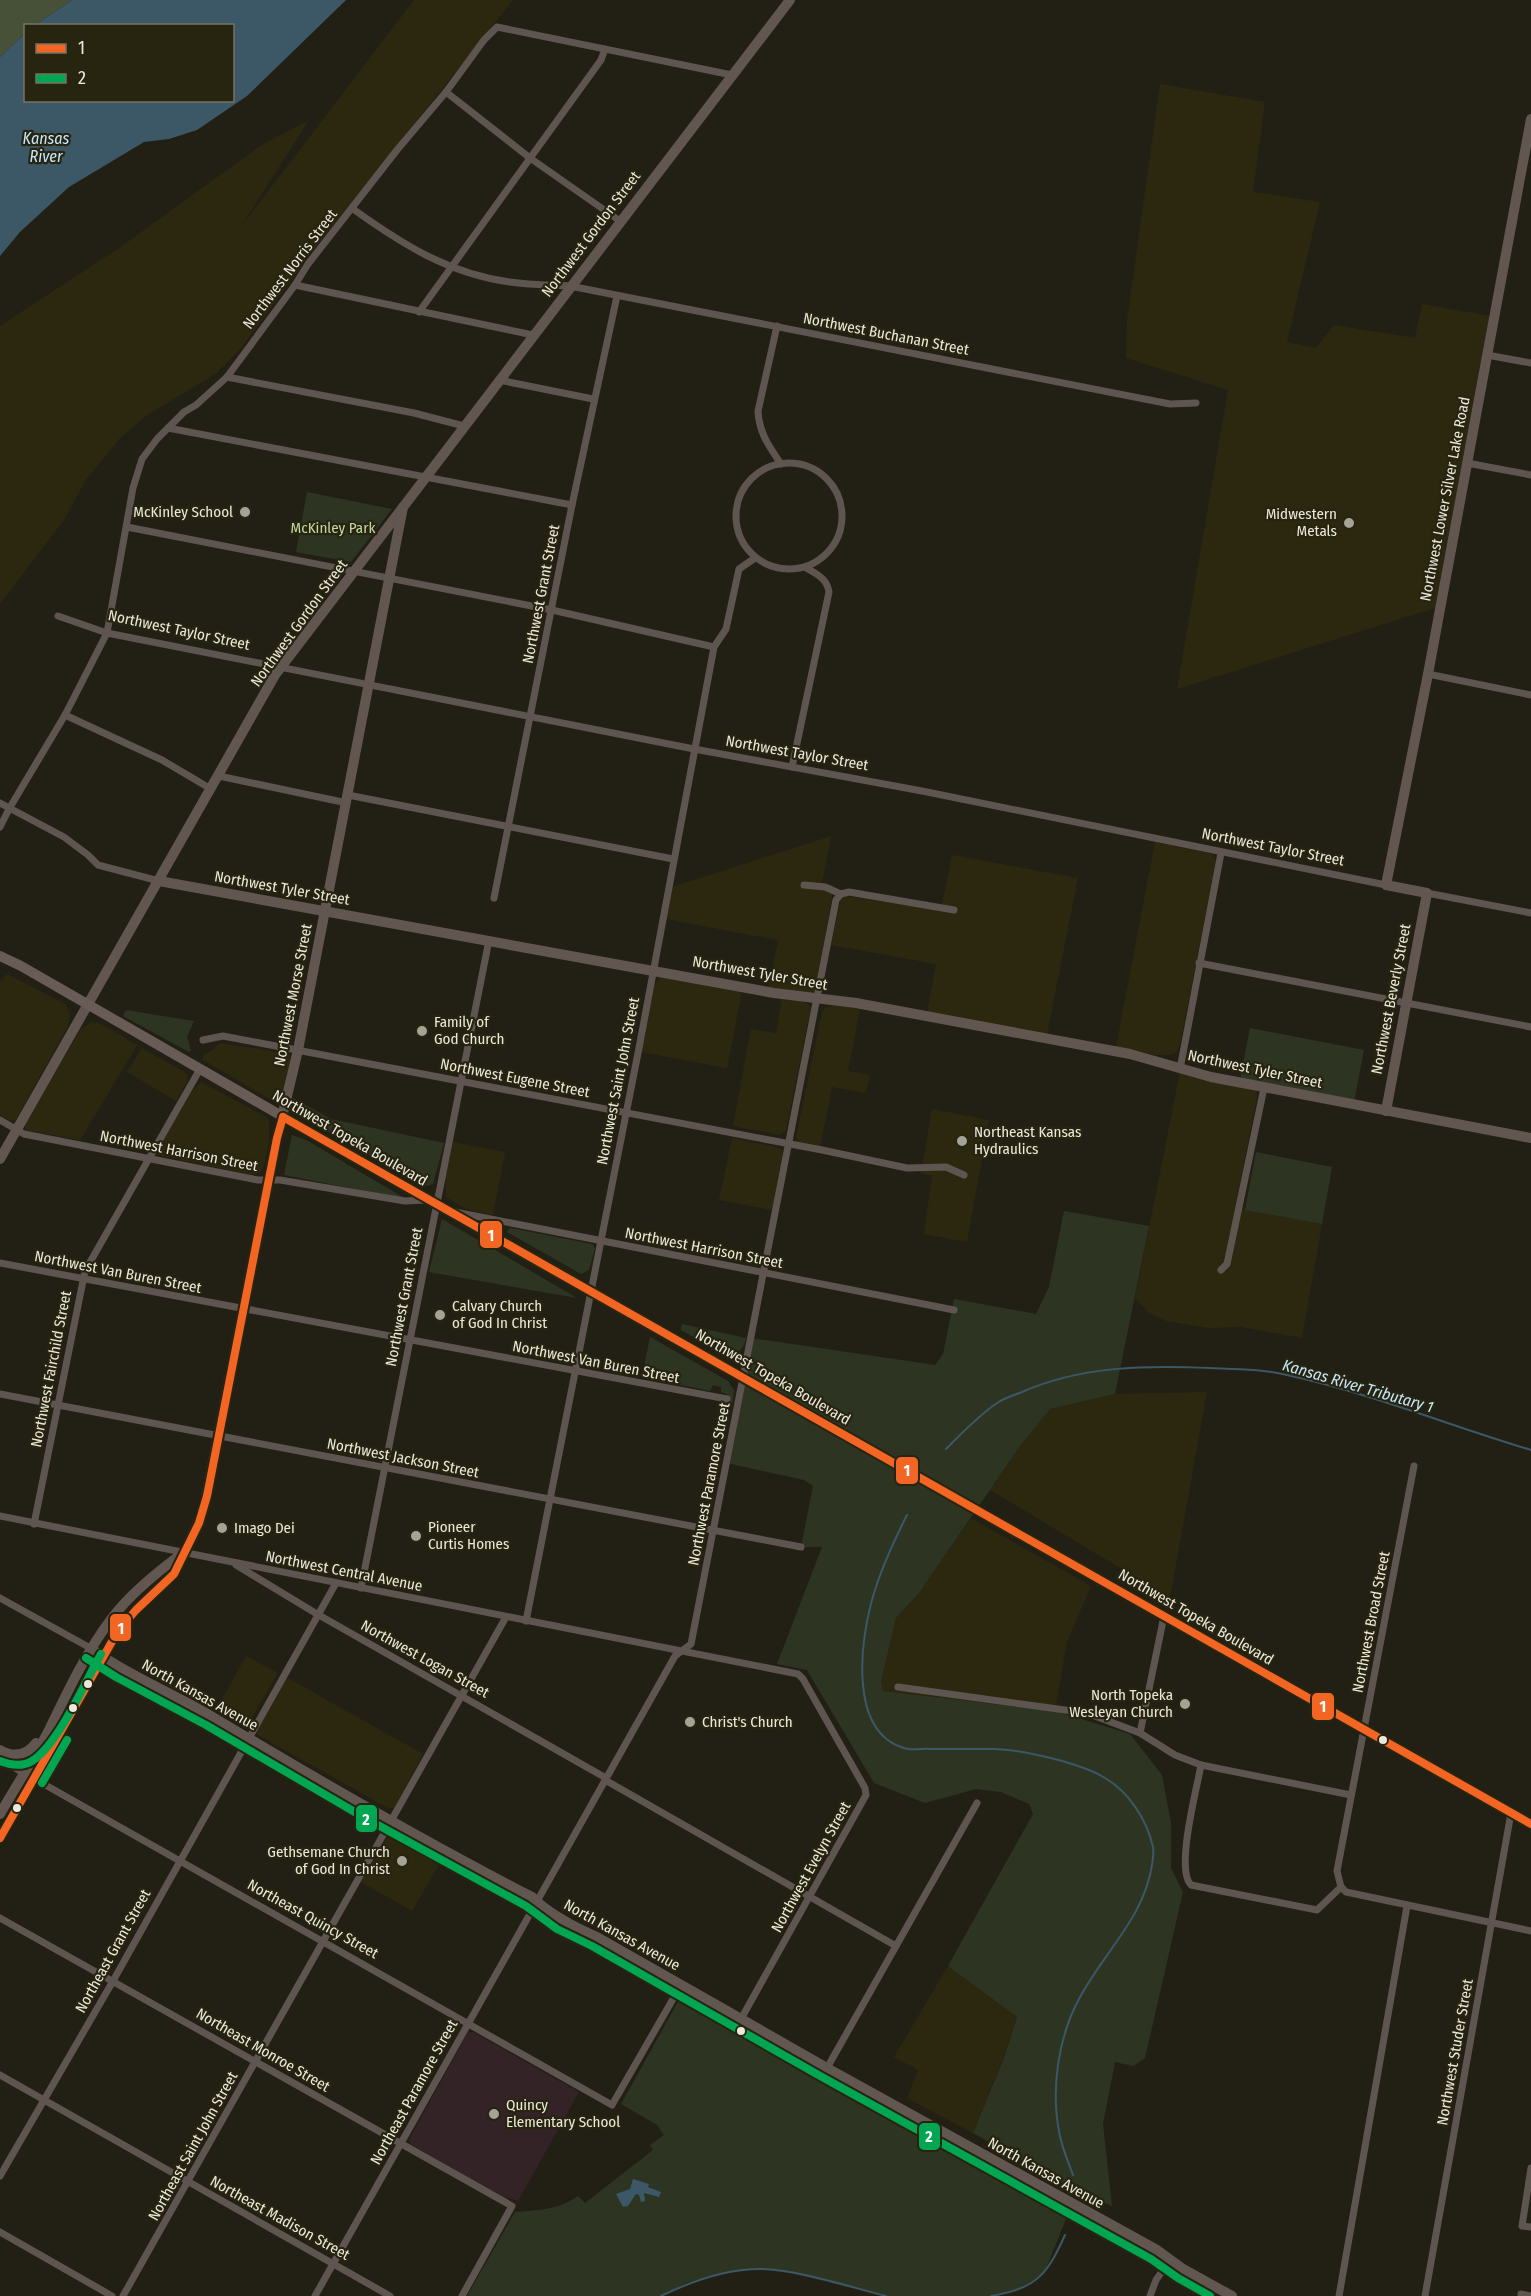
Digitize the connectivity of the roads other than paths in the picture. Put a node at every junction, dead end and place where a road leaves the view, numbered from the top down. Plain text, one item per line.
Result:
1 (790, 0) edge
2 (605, 49) junction
3 (732, 75) junction
4 (446, 92) junction
5 (1531, 118) edge
6 (1529, 143) edge
7 (530, 158) junction
8 (353, 209) junction
9 (620, 221) junction
10 (450, 268) junction
11 (295, 285) junction
12 (570, 286) junction
13 (617, 296) junction
14 (418, 312) junction
15 (777, 326) junction
16 (533, 335) junction
17 (1487, 355) junction
18 (1531, 363) edge
19 (227, 377) junction
20 (499, 380) junction
21 (593, 399) junction
22 (1196, 403) dead end
23 (464, 426) junction
24 (168, 428) junction
25 (1467, 463) junction
26 (781, 464) junction
27 (1531, 475) edge
28 (426, 476) junction
29 (572, 505) junction
30 (403, 507) junction
31 (127, 527) junction
32 (755, 558) junction
33 (805, 567) junction
34 (354, 571) junction
35 (390, 579) junction
36 (552, 610) junction
37 (58, 616) dead end
38 (107, 633) junction
39 (714, 647) junction
40 (281, 667) junction
41 (1428, 674) junction
42 (370, 685) junction
43 (1531, 694) edge
44 (65, 716) junction
45 (531, 717) junction
46 (694, 749) junction
47 (792, 767) junction
48 (219, 776) junction
49 (211, 789) junction
50 (347, 799) junction
51 (0, 803) edge
52 (9, 809) junction
53 (0, 827) edge
54 (510, 827) junction
55 (1221, 853) junction
56 (674, 859) junction
57 (159, 881) junction
58 (804, 885) dead end
59 (1386, 885) junction
60 (1426, 893) junction
61 (841, 894) junction
62 (494, 898) dead end
63 (954, 910) dead end
64 (325, 911) junction
65 (1531, 913) edge
66 (489, 940) junction
67 (0, 956) edge
68 (1199, 963) junction
69 (653, 970) junction
70 (819, 999) junction
71 (1405, 1002) junction
72 (87, 1005) junction
73 (1531, 1027) edge
74 (203, 1040) dead end
75 (298, 1050) junction
76 (1180, 1069) junction
77 (200, 1070) junction
78 (460, 1082) junction
79 (1264, 1088) junction
80 (1386, 1111) junction
81 (625, 1113) junction
82 (283, 1117) junction
83 (0, 1120) edge
84 (16, 1130) junction
85 (1531, 1138) edge
86 (789, 1144) junction
87 (0, 1159) edge
88 (148, 1159) junction
89 (964, 1175) dead end
90 (269, 1180) junction
91 (432, 1202) junction
92 (449, 1211) junction
93 (600, 1242) junction
94 (0, 1263) edge
95 (1221, 1270) dead end
96 (764, 1272) junction
97 (83, 1279) junction
98 (590, 1290) junction
99 (244, 1310) junction
100 (954, 1310) dead end
101 (410, 1340) junction
102 (575, 1370) junction
103 (744, 1378) junction
104 (0, 1394) edge
105 (727, 1400) dead end
106 (58, 1406) junction
107 (219, 1437) junction
108 (1414, 1466) dead end
109 (385, 1468) junction
110 (550, 1500) junction
111 (0, 1516) edge
112 (34, 1524) junction
113 (713, 1531) junction
114 (801, 1547) dead end
115 (183, 1553) junction
116 (231, 1562) junction
117 (336, 1582) junction
118 (361, 1588) junction
119 (0, 1598) edge
120 (317, 1614) junction
121 (1164, 1616) junction
122 (506, 1617) junction
123 (526, 1621) junction
124 (92, 1649) junction
125 (683, 1651) junction
126 (102, 1657) junction
127 (897, 1687) dead end
128 (462, 1696) junction
129 (56, 1712) junction
130 (1364, 1730) junction
131 (1140, 1733) junction
132 (248, 1739) junction
133 (0, 1750) edge
134 (0, 1757) edge
135 (1201, 1765) junction
136 (29, 1775) junction
137 (606, 1779) junction
138 (1351, 1796) junction
139 (977, 1803) dead end
140 (1511, 1813) junction
141 (0, 1814) edge
142 (392, 1820) junction
143 (1531, 1824) edge
144 (0, 1838) edge
145 (180, 1862) junction
146 (1341, 1887) junction
147 (809, 1897) junction
148 (537, 1902) junction
149 (1407, 1906) junction
150 (0, 1918) edge
151 (1491, 1922) junction
152 (1531, 1931) edge
153 (323, 1942) junction
154 (896, 1946) junction
155 (113, 1981) junction
156 (681, 1985) junction
157 (741, 2019) junction
158 (468, 2024) junction
159 (255, 2061) junction
160 (827, 2068) junction
161 (0, 2074) edge
162 (44, 2099) junction
163 (400, 2144) junction
164 (1531, 2170) edge
165 (0, 2176) edge
166 (187, 2182) junction
167 (1531, 2228) edge
168 (0, 2232) edge
169 (1170, 2260) junction
170 (334, 2263) junction
171 (1521, 2294) dead end
172 (1531, 2295) edge
173 (112, 2296) edge
174 (123, 2296) edge
175 (315, 2296) edge
176 (390, 2296) edge
177 (462, 2296) edge
178 (1150, 2296) edge
179 (1232, 2296) edge
180 (1339, 2296) edge
181 (1425, 2296) edge

1 - 3 main road, Northwest Gordon Street
2 - 3 street
2 - 4 street, Northwest Norris Street
2 - 7 street
3 - 9 main road, Northwest Gordon Street
4 - 7 street
4 - 8 street, Northwest Norris Street
5 - 6 main road, Northwest Lower Silver Lake Road
6 - 17 main road, Northwest Lower Silver Lake Road
7 - 9 street
7 - 10 street
8 - 10 street, Northwest Buchanan Street
8 - 11 street, Northwest Norris Street
9 - 12 main road, Northwest Gordon Street
10 - 12 street, Northwest Buchanan Street
10 - 14 street
11 - 14 street
11 - 19 street, Northwest Norris Street
12 - 13 street, Northwest Buchanan Street
12 - 16 main road, Northwest Gordon Street
13 - 15 street, Northwest Buchanan Street
13 - 21 street, Northwest Grant Street
14 - 16 street
15 - 22 street, Northwest Buchanan Street
15 - 26 street
16 - 20 main road, Northwest Gordon Street
17 - 18 street
17 - 25 main road, Northwest Lower Silver Lake Road
19 - 23 street
19 - 24 street, Northwest Norris Street
20 - 21 street
20 - 23 main road, Northwest Gordon Street
21 - 29 street, Northwest Grant Street
23 - 28 main road, Northwest Gordon Street
24 - 28 street
24 - 31 street, Northwest Norris Street
25 - 27 street
25 - 41 main road, Northwest Lower Silver Lake Road
26 - 32 street
26 - 33 street
28 - 29 street
28 - 30 main road, Northwest Gordon Street
29 - 36 street, Northwest Grant Street
30 - 34 main road, Northwest Gordon Street
30 - 35 main road, Northwest Morse Street
31 - 34 street
31 - 38 street, Northwest Norris Street
32 - 33 street
32 - 39 street, Northwest Saint John Street
33 - 47 street
34 - 35 street
34 - 40 main road, Northwest Gordon Street
35 - 36 street
35 - 42 main road, Northwest Morse Street
36 - 39 street
36 - 45 street, Northwest Grant Street
37 - 38 street, Northwest Taylor Street
38 - 40 street, Northwest Taylor Street
38 - 44 street, Northwest Norris Street
39 - 46 street, Northwest Saint John Street
40 - 42 street, Northwest Taylor Street
40 - 48 main road, Northwest Gordon Street
41 - 43 street
41 - 59 main road, Northwest Lower Silver Lake Road
42 - 45 street, Northwest Taylor Street
42 - 50 main road, Northwest Morse Street
44 - 49 street
44 - 52 street, Northwest Norris Street
45 - 46 street, Northwest Taylor Street
45 - 54 street, Northwest Grant Street
46 - 47 street, Northwest Taylor Street
46 - 56 street, Northwest Saint John Street
47 - 55 street, Northwest Taylor Street
48 - 49 main road, Northwest Gordon Street
48 - 50 street
49 - 57 main road, Northwest Gordon Street
50 - 54 street
50 - 64 main road, Northwest Morse Street
51 - 52 street, Northwest Tyler Street
52 - 53 street, Northwest Norris Street
52 - 57 street, Northwest Tyler Street
54 - 56 street
54 - 62 street, Northwest Grant Street
55 - 59 street, Northwest Taylor Street
55 - 68 street
56 - 69 street, Northwest Saint John Street
57 - 64 main road, Northwest Tyler Street
57 - 72 main road, Northwest Gordon Street
58 - 61 street
59 - 60 main road, Northwest Taylor Street
60 - 65 street, Northwest Taylor Street
60 - 71 main road, Northwest Beverly Street
61 - 63 street
61 - 70 street, Northwest Paramore Street
64 - 66 main road, Northwest Tyler Street
64 - 75 main road, Northwest Morse Street
66 - 69 main road, Northwest Tyler Street
66 - 78 street, Northwest Grant Street
67 - 72 main road, Northwest Topeka Boulevard
68 - 71 street
68 - 76 street
69 - 70 main road, Northwest Tyler Street
69 - 81 street, Northwest Saint John Street
70 - 76 main road, Northwest Tyler Street
70 - 86 street, Northwest Paramore Street
71 - 73 street
71 - 80 main road, Northwest Beverly Street
72 - 77 main road, Northwest Topeka Boulevard
72 - 84 main road, Northwest Gordon Street
74 - 75 street, Northwest Eugene Street
75 - 78 street, Northwest Eugene Street
75 - 82 main road, Northwest Morse Street
76 - 79 main road, Northwest Tyler Street
77 - 82 main road, Northwest Topeka Boulevard
77 - 88 street, Northwest Fairchild Street
78 - 81 street, Northwest Eugene Street
78 - 91 street, Northwest Grant Street
79 - 80 main road, Northwest Tyler Street
79 - 95 street
80 - 85 main road, Northwest Tyler Street
81 - 86 street, Northwest Eugene Street
81 - 93 street, Northwest Saint John Street
82 - 90 main road, Northwest Morse Street
82 - 91 main road, Northwest Topeka Boulevard
83 - 84 street, Northwest Harrison Street
84 - 87 main road, Northwest Gordon Street
84 - 88 street, Northwest Harrison Street
86 - 89 street, Northwest Eugene Street
86 - 96 street, Northwest Paramore Street
88 - 90 street, Northwest Harrison Street
88 - 97 street, Northwest Fairchild Street
90 - 91 street, Northwest Harrison Street
90 - 99 main road, Northwest Morse Street
91 - 92 main road, Northwest Topeka Boulevard
91 - 101 street, Northwest Grant Street
92 - 93 street, Northwest Harrison Street
92 - 98 main road, Northwest Topeka Boulevard
93 - 96 street, Northwest Harrison Street
93 - 98 street, Northwest Saint John Street
94 - 97 street, Northwest Van Buren Street
96 - 100 street, Northwest Harrison Street
96 - 103 street, Northwest Paramore Street
97 - 99 street, Northwest Van Buren Street
97 - 106 street, Northwest Fairchild Street
98 - 102 street, Northwest Saint John Street
98 - 103 main road, Northwest Topeka Boulevard
99 - 101 street, Northwest Van Buren Street
99 - 107 main road, Northwest Morse Street
101 - 102 street, Northwest Van Buren Street
101 - 109 street, Northwest Grant Street
102 - 105 street, Northwest Van Buren Street
102 - 110 street, Northwest Saint John Street
103 - 113 street, Northwest Paramore Street
103 - 121 main road, Northwest Topeka Boulevard
104 - 106 street, Northwest Jackson Street
106 - 107 street, Northwest Jackson Street
106 - 112 street, Northwest Fairchild Street
107 - 109 street, Northwest Jackson Street
107 - 115 main road, Northwest Morse Street
108 - 130 street, Northwest Broad Street
109 - 110 street, Northwest Jackson Street
109 - 118 street, Northwest Grant Street
110 - 113 street, Northwest Jackson Street
110 - 123 street, Northwest Saint John Street
111 - 112 street, Northwest Central Avenue
112 - 115 street, Northwest Central Avenue
113 - 114 street, Northwest Jackson Street
113 - 125 street, Northwest Paramore Street
115 - 116 street, Northwest Central Avenue
115 - 124 main road, Northwest Morse Street
115 - 126 main road, Northwest Morse Street
116 - 117 street, Northwest Central Avenue
116 - 120 street, Northwest Logan Street
117 - 118 street, Northwest Central Avenue
117 - 120 street
118 - 122 street, Northwest Central Avenue
119 - 124 street, North Kansas Avenue
120 - 128 street, Northwest Logan Street
120 - 132 street
121 - 130 main road, Northwest Topeka Boulevard
121 - 131 street
122 - 123 street, Northwest Central Avenue
122 - 128 street
123 - 125 street, Northwest Central Avenue
124 - 126 main road, North Kansas Avenue
124 - 129 main road, Northwest Morse Street
125 - 137 street, Northwest Paramore Street
125 - 147 street, Northwest Evelyn Street
126 - 132 main road, North Kansas Avenue
126 - 136 main road, Northwest Morse Street
127 - 131 street
128 - 137 street, Northwest Logan Street
128 - 142 street
129 - 133 main road
129 - 136 main road
130 - 138 street, Northwest Broad Street
130 - 140 main road, Northwest Topeka Boulevard
131 - 135 street
132 - 142 main road, North Kansas Avenue
132 - 145 street, Northeast Grant Street
134 - 136 main road, Northeast Quincy Street
135 - 138 street
135 - 146 street
136 - 141 main road
136 - 144 main road
136 - 145 street, Northeast Quincy Street
137 - 147 street, Northwest Logan Street
137 - 148 street, Northwest Paramore Street
138 - 146 street, Northwest Broad Street
139 - 154 street
140 - 143 main road, Northwest Topeka Boulevard
140 - 151 street, Northwest Studer Street
142 - 148 main road, North Kansas Avenue
142 - 153 street, Northeast Saint John Street
145 - 153 street, Northeast Quincy Street
145 - 155 street, Northeast Grant Street
146 - 149 street
147 - 154 street, Northwest Logan Street
147 - 157 street, Northwest Evelyn Street
148 - 156 main road, North Kansas Avenue
148 - 158 street, Northeast Paramore Street
149 - 151 street
149 - 180 street
150 - 155 street, Northeast Monroe Street
151 - 152 street
151 - 181 street, Northwest Studer Street
153 - 158 street, Northeast Quincy Street
153 - 159 street, Northeast Saint John Street
154 - 160 street
155 - 159 street, Northeast Monroe Street
155 - 162 street, Northeast Grant Street
156 - 157 main road, North Kansas Avenue
156 - 158 street, Northeast Quincy Street
157 - 160 main road, North Kansas Avenue
158 - 163 street, Northeast Paramore Street
159 - 163 street, Northeast Monroe Street
159 - 166 street, Northeast Saint John Street
160 - 169 main road, North Kansas Avenue
161 - 162 street, Northeast Madison Street
162 - 165 street, Northeast Grant Street
162 - 166 street, Northeast Madison Street
163 - 170 street, Northeast Paramore Street
163 - 177 street, Northeast Monroe Street
164 - 167 street
166 - 170 street, Northeast Madison Street
166 - 174 street, Northeast Saint John Street
168 - 173 street
169 - 178 street
169 - 179 main road, North Kansas Avenue
170 - 175 street, Northeast Paramore Street
170 - 176 street, Northeast Madison Street
171 - 172 street

